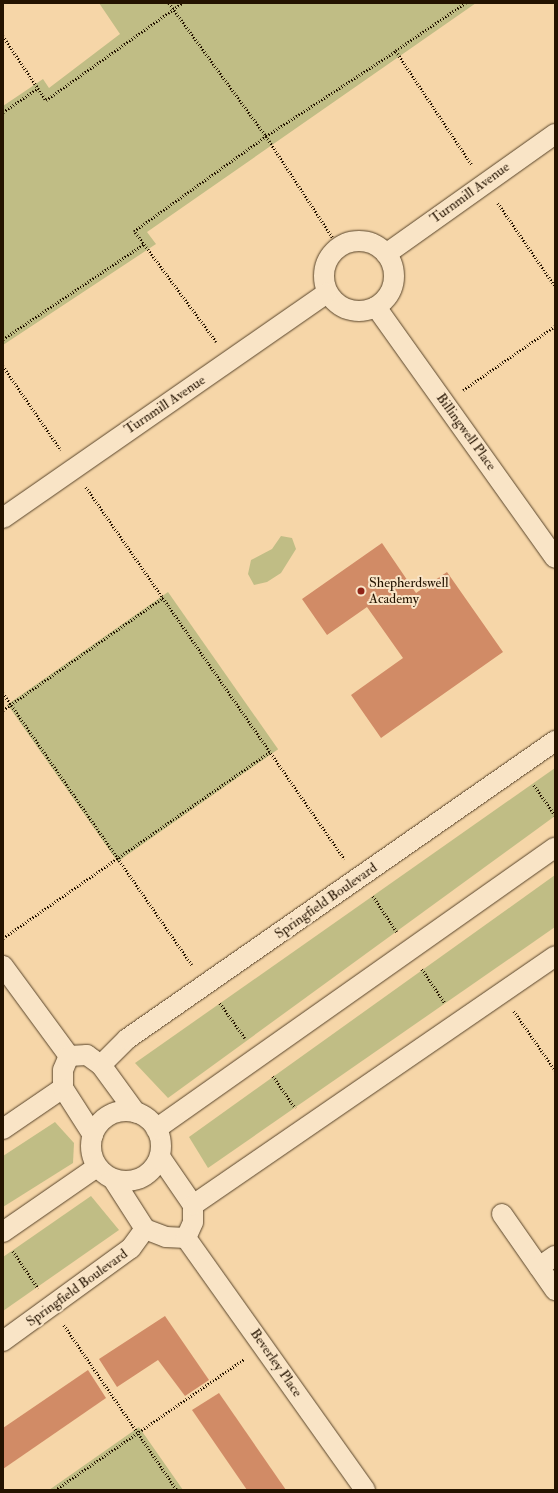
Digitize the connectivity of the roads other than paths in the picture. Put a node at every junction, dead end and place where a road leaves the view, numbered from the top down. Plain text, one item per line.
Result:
1 (555, 134) edge
2 (386, 254) junction
3 (328, 293) junction
4 (376, 307) junction
5 (3, 518) edge
6 (555, 558) edge
7 (555, 741) edge
8 (555, 848) edge
9 (555, 956) edge
10 (3, 966) edge
11 (69, 1056) junction
12 (101, 1065) junction
13 (63, 1088) junction
14 (136, 1113) junction
15 (3, 1129) edge
16 (156, 1129) junction
17 (93, 1134) junction
18 (160, 1157) junction
19 (105, 1173) junction
20 (193, 1204) junction
21 (502, 1214) dead end
22 (145, 1229) junction
23 (186, 1238) junction
24 (7, 1241) edge
25 (547, 1262) edge
26 (555, 1290) edge
27 (3, 1341) edge
28 (365, 1490) edge

1 - 2 street, Turnmill Avenue
2 - 3 street
2 - 4 street
3 - 4 street
3 - 5 street, Turnmill Avenue
4 - 6 street, Billingwell Place
7 - 12 street, Springfield Boulevard
8 - 16 street
9 - 20 street
10 - 11 street
11 - 12 street
11 - 13 street
12 - 14 street
13 - 15 street
13 - 17 street
14 - 16 street
14 - 17 street
16 - 18 street
17 - 19 street
18 - 19 street
18 - 20 street
19 - 22 street
19 - 24 street
20 - 23 street
21 - 25 street
22 - 23 street
22 - 27 street, Springfield Boulevard
23 - 28 street, Beverley Place
25 - 26 street

